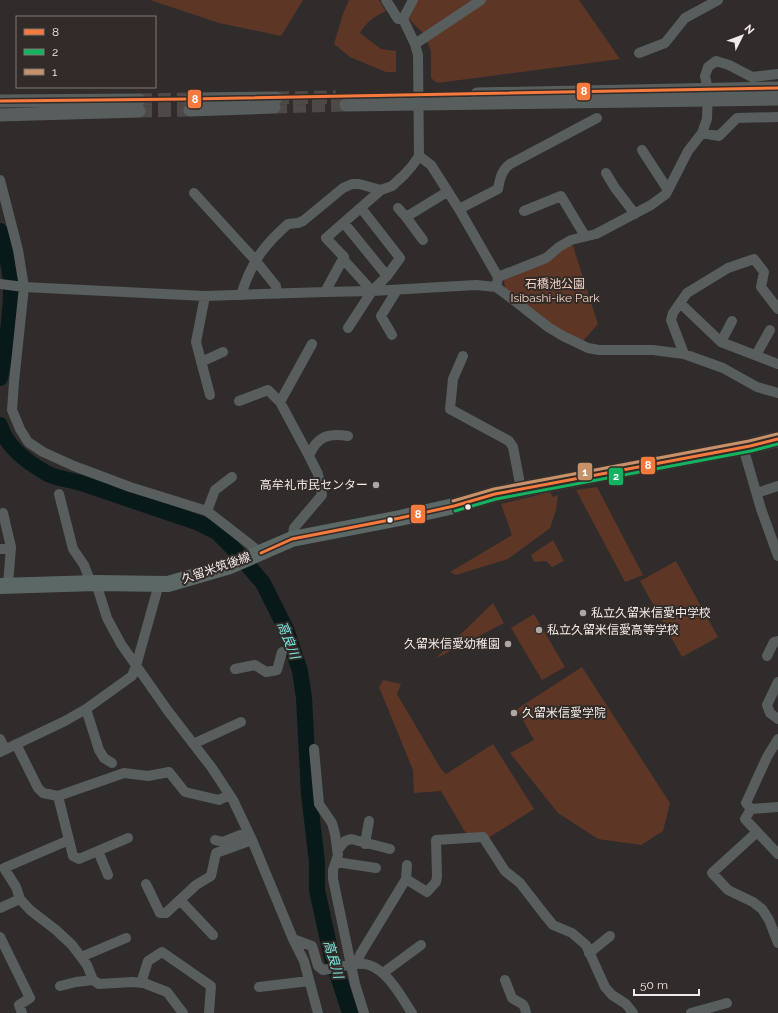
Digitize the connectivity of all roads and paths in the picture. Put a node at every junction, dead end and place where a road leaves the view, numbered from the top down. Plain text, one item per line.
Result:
1 (386, 0) edge
2 (413, 0) edge
3 (481, 0) edge
4 (718, 0) edge
5 (403, 19) junction
6 (415, 44) junction
7 (639, 53) dead end
8 (778, 74) edge
9 (778, 88) edge
10 (708, 95) junction
11 (778, 99) edge
12 (418, 100) junction
13 (0, 101) edge
14 (346, 101) tunnel mouth
15 (275, 102) tunnel mouth
16 (190, 104) tunnel mouth
17 (0, 115) edge
18 (778, 117) edge
19 (597, 118) dead end
20 (702, 133) junction
21 (642, 150) dead end
22 (419, 156) junction
23 (606, 173) dead end
24 (0, 180) edge
25 (381, 190) junction
26 (668, 190) junction
27 (447, 192) junction
28 (194, 193) dead end
29 (361, 208) junction
30 (398, 208) dead end
31 (459, 209) junction
32 (524, 211) dead end
33 (635, 214) junction
34 (406, 217) junction
35 (344, 223) junction
36 (585, 236) junction
37 (423, 240) dead end
38 (343, 259) junction
39 (256, 261) junction
40 (386, 276) junction
41 (497, 282) junction
42 (1, 284) edge
43 (24, 287) junction
44 (397, 290) junction
45 (372, 291) junction
46 (325, 292) junction
47 (277, 294) junction
48 (241, 295) junction
49 (205, 296) junction
50 (680, 303) junction
51 (778, 309) edge
52 (732, 321) dead end
53 (348, 328) dead end
54 (770, 330) dead end
55 (392, 335) dead end
56 (721, 342) junction
57 (312, 344) dead end
58 (222, 352) dead end
59 (684, 354) junction
60 (756, 355) junction
61 (462, 356) dead end
62 (201, 362) junction
63 (778, 364) edge
64 (778, 393) edge
65 (210, 395) dead end
66 (239, 401) dead end
67 (280, 402) junction
68 (348, 436) dead end
69 (778, 439) edge
70 (742, 447) junction
71 (309, 456) junction
72 (232, 478) dead end
73 (778, 486) edge
74 (521, 488) junction
75 (756, 493) junction
76 (60, 494) dead end
77 (207, 511) junction
78 (3, 513) dead end
79 (292, 539) junction
80 (11, 547) junction
81 (0, 549) edge
82 (261, 553) junction
83 (778, 556) edge
84 (94, 583) junction
85 (160, 584) junction
86 (4, 585) edge
87 (778, 641) edge
88 (282, 652) dead end
89 (767, 656) dead end
90 (136, 666) junction
91 (235, 669) dead end
92 (778, 682) edge
93 (86, 709) junction
94 (778, 719) edge
95 (241, 722) dead end
96 (0, 739) edge
97 (778, 739) edge
98 (16, 744) junction
99 (193, 744) junction
100 (314, 749) dead end
101 (3, 750) edge
102 (112, 763) dead end
103 (229, 794) junction
104 (58, 796) junction
105 (778, 807) edge
106 (751, 809) junction
107 (369, 821) dead end
108 (757, 832) junction
109 (250, 836) junction
110 (128, 838) dead end
111 (69, 840) junction
112 (214, 840) dead end
113 (365, 844) junction
114 (390, 849) dead end
115 (98, 851) junction
116 (337, 851) junction
117 (778, 854) edge
118 (336, 862) junction
119 (2, 865) edge
120 (407, 865) dead end
121 (376, 868) dead end
122 (108, 875) dead end
123 (406, 879) junction
124 (146, 884) dead end
125 (20, 899) junction
126 (180, 900) junction
127 (0, 908) edge
128 (213, 935) dead end
129 (610, 936) dead end
130 (0, 937) edge
131 (126, 938) dead end
132 (293, 939) junction
133 (778, 943) edge
134 (421, 945) dead end
135 (589, 953) junction
136 (81, 957) junction
137 (351, 965) junction
138 (383, 973) junction
139 (93, 980) junction
140 (505, 980) dead end
141 (310, 981) junction
142 (141, 983) junction
143 (60, 986) dead end
144 (258, 987) dead end
145 (727, 1004) dead end
146 (22, 1013) edge
147 (183, 1013) edge
148 (209, 1013) edge
149 (318, 1013) edge
150 (364, 1013) edge
151 (412, 1013) edge
152 (526, 1013) edge
153 (633, 1013) edge
154 (691, 1013) edge

1 - 5 street
2 - 5 street
3 - 6 street
4 - 7 street
5 - 6 street
6 - 12 street
8 - 10 street
9 - 10 street
10 - 11 street
10 - 12 street
10 - 20 street
12 - 14 street
12 - 22 street
13 - 17 street
15 - 16 street
18 - 20 street
19 - 31 street
20 - 26 street
21 - 26 street
22 - 25 street
22 - 27 street
23 - 33 street
24 - 43 street
25 - 29 street
25 - 39 street
26 - 33 street
27 - 31 street
27 - 34 street
28 - 39 street
29 - 35 street
29 - 40 street
30 - 34 street
31 - 41 street
32 - 36 street
33 - 36 street
34 - 37 street
35 - 38 street
35 - 40 street
36 - 41 street
38 - 45 street
38 - 46 street
39 - 47 street
39 - 48 street
40 - 45 street
41 - 44 street
41 - 59 street
42 - 43 street
43 - 49 street
43 - 77 street
44 - 45 street
44 - 55 street
45 - 46 street
45 - 53 street
46 - 47 street
47 - 48 street
48 - 49 street
49 - 62 street
50 - 51 street
50 - 56 street
50 - 59 street
52 - 56 street
54 - 60 street
56 - 60 street
57 - 67 street
58 - 62 street
59 - 64 street
60 - 63 street
61 - 74 street
62 - 65 street
66 - 67 street
67 - 71 street
68 - 71 street
69 - 70 main road, 久留米筑後線
70 - 74 main road, 久留米筑後線
70 - 75 street
71 - 79 street
72 - 77 street
73 - 75 street
74 - 79 main road, 久留米筑後線
75 - 83 street
76 - 84 street
77 - 82 street
78 - 80 street
79 - 82 main road, 久留米筑後線
80 - 81 street
80 - 86 street
82 - 85 main road, 久留米筑後線
84 - 85 main road, 久留米筑後線
84 - 86 main road, 久留米筑後線
84 - 90 street
85 - 90 street
87 - 89 street
88 - 91 street
90 - 93 street
90 - 99 street
92 - 94 street
93 - 98 street
93 - 102 street
95 - 99 street
96 - 101 street
97 - 106 street
98 - 101 street
98 - 104 street
99 - 103 street
100 - 116 street
103 - 104 street
103 - 109 street
104 - 111 street
105 - 106 street
106 - 108 street
107 - 113 street
108 - 117 street
108 - 133 street
109 - 112 street
109 - 126 street
109 - 132 street
110 - 115 street
111 - 115 street
111 - 119 street
113 - 114 street
113 - 116 street
115 - 122 street
116 - 118 street
118 - 121 street
118 - 137 street
119 - 125 street
120 - 123 street
123 - 135 street
123 - 137 street
124 - 126 street
125 - 127 street
125 - 136 street
126 - 128 street
129 - 135 street
130 - 146 street
131 - 136 street
132 - 137 street
132 - 141 street
134 - 138 street
135 - 153 street
136 - 139 street
137 - 138 street
137 - 150 street
138 - 151 street
139 - 142 street
139 - 143 street
140 - 152 street
141 - 144 street
141 - 149 street
142 - 147 street
142 - 148 street
145 - 154 street

